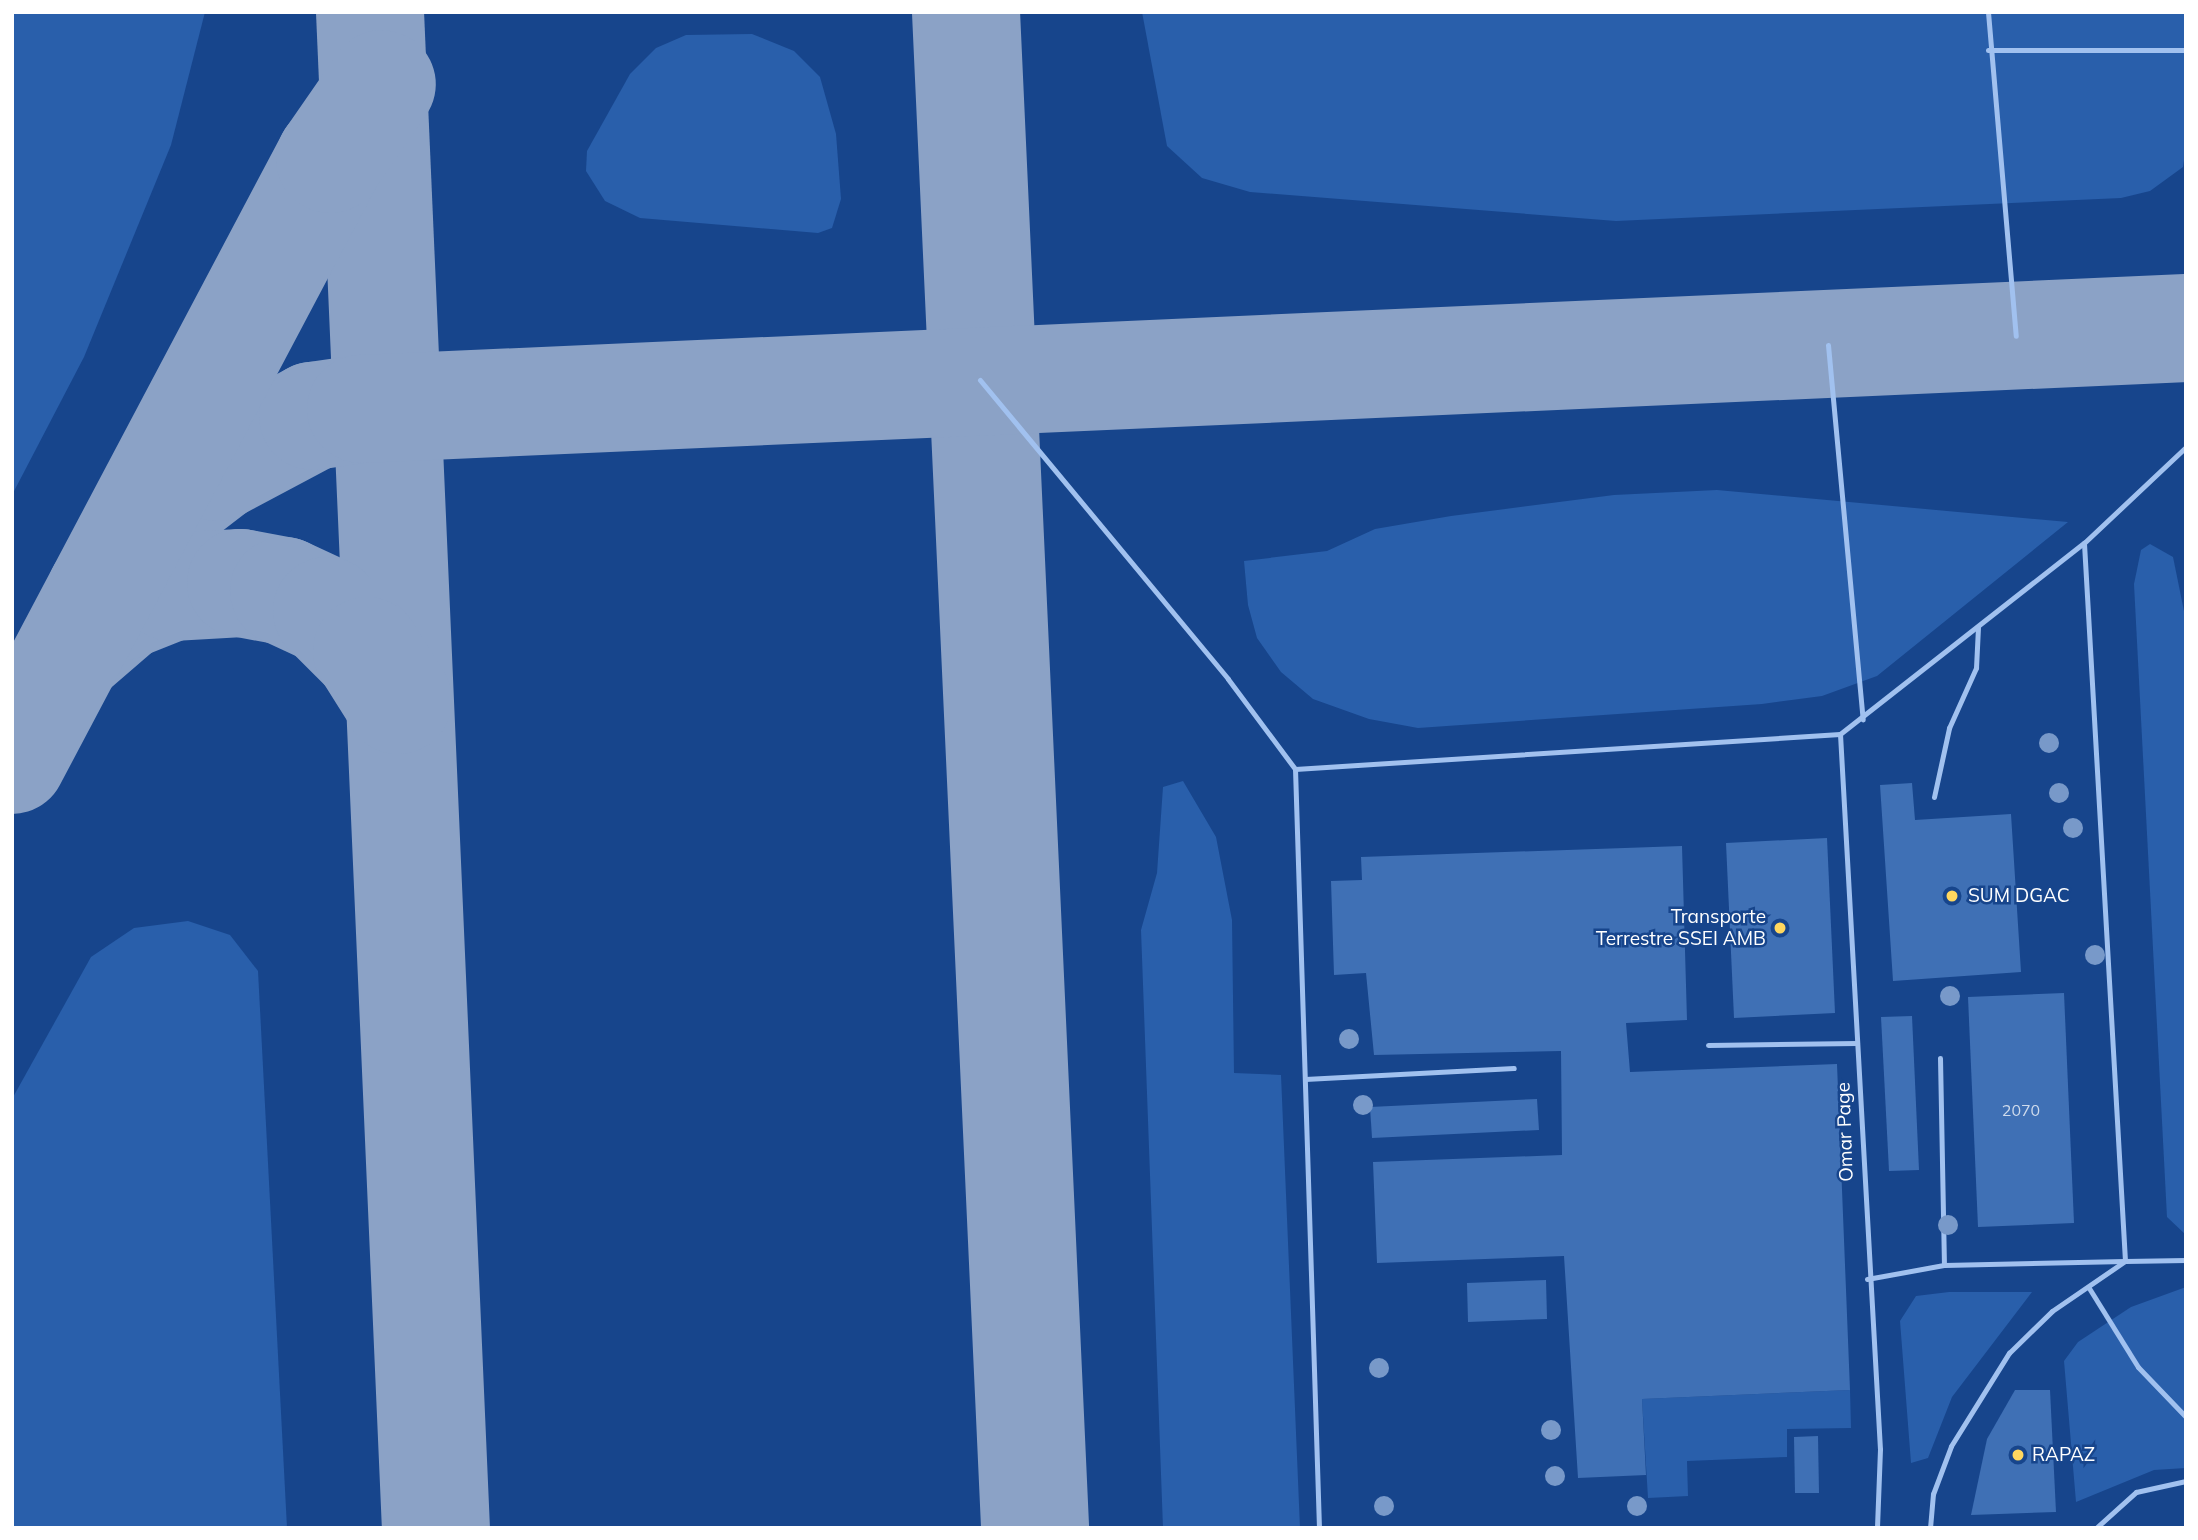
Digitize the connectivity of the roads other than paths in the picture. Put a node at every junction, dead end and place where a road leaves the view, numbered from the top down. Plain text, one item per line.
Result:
1 (1988, 12) edge
2 (1988, 50) junction
3 (2186, 50) edge
4 (2016, 336) dead end
5 (1828, 345) dead end
6 (980, 380) dead end
7 (2186, 447) edge
8 (2084, 543) junction
9 (1979, 627) junction
10 (1863, 719) junction
11 (1840, 734) junction
12 (1295, 769) junction
13 (1934, 797) dead end
14 (1857, 1043) junction
15 (1708, 1045) dead end
16 (1940, 1058) dead end
17 (1514, 1068) dead end
18 (1305, 1079) junction
19 (2186, 1260) edge
20 (2125, 1261) junction
21 (1944, 1265) junction
22 (1867, 1279) junction
23 (2089, 1288) junction
24 (2186, 1417) edge
25 (2186, 1481) edge
26 (1319, 1528) edge
27 (1877, 1528) edge
28 (1930, 1528) edge
29 (2096, 1528) edge

1 - 2 lane
2 - 3 lane
2 - 4 lane
5 - 10 lane
6 - 12 lane
7 - 8 lane
8 - 9 lane
8 - 20 lane
9 - 10 lane
9 - 13 lane
10 - 11 lane
11 - 12 lane
11 - 14 lane, Omar Page
12 - 18 lane
14 - 15 lane
14 - 22 lane, Omar Page
16 - 21 lane
17 - 18 lane
18 - 26 lane
19 - 20 lane
20 - 21 lane
20 - 23 lane
21 - 22 lane
22 - 27 lane, Omar Page
23 - 24 lane
23 - 28 lane
25 - 29 lane

